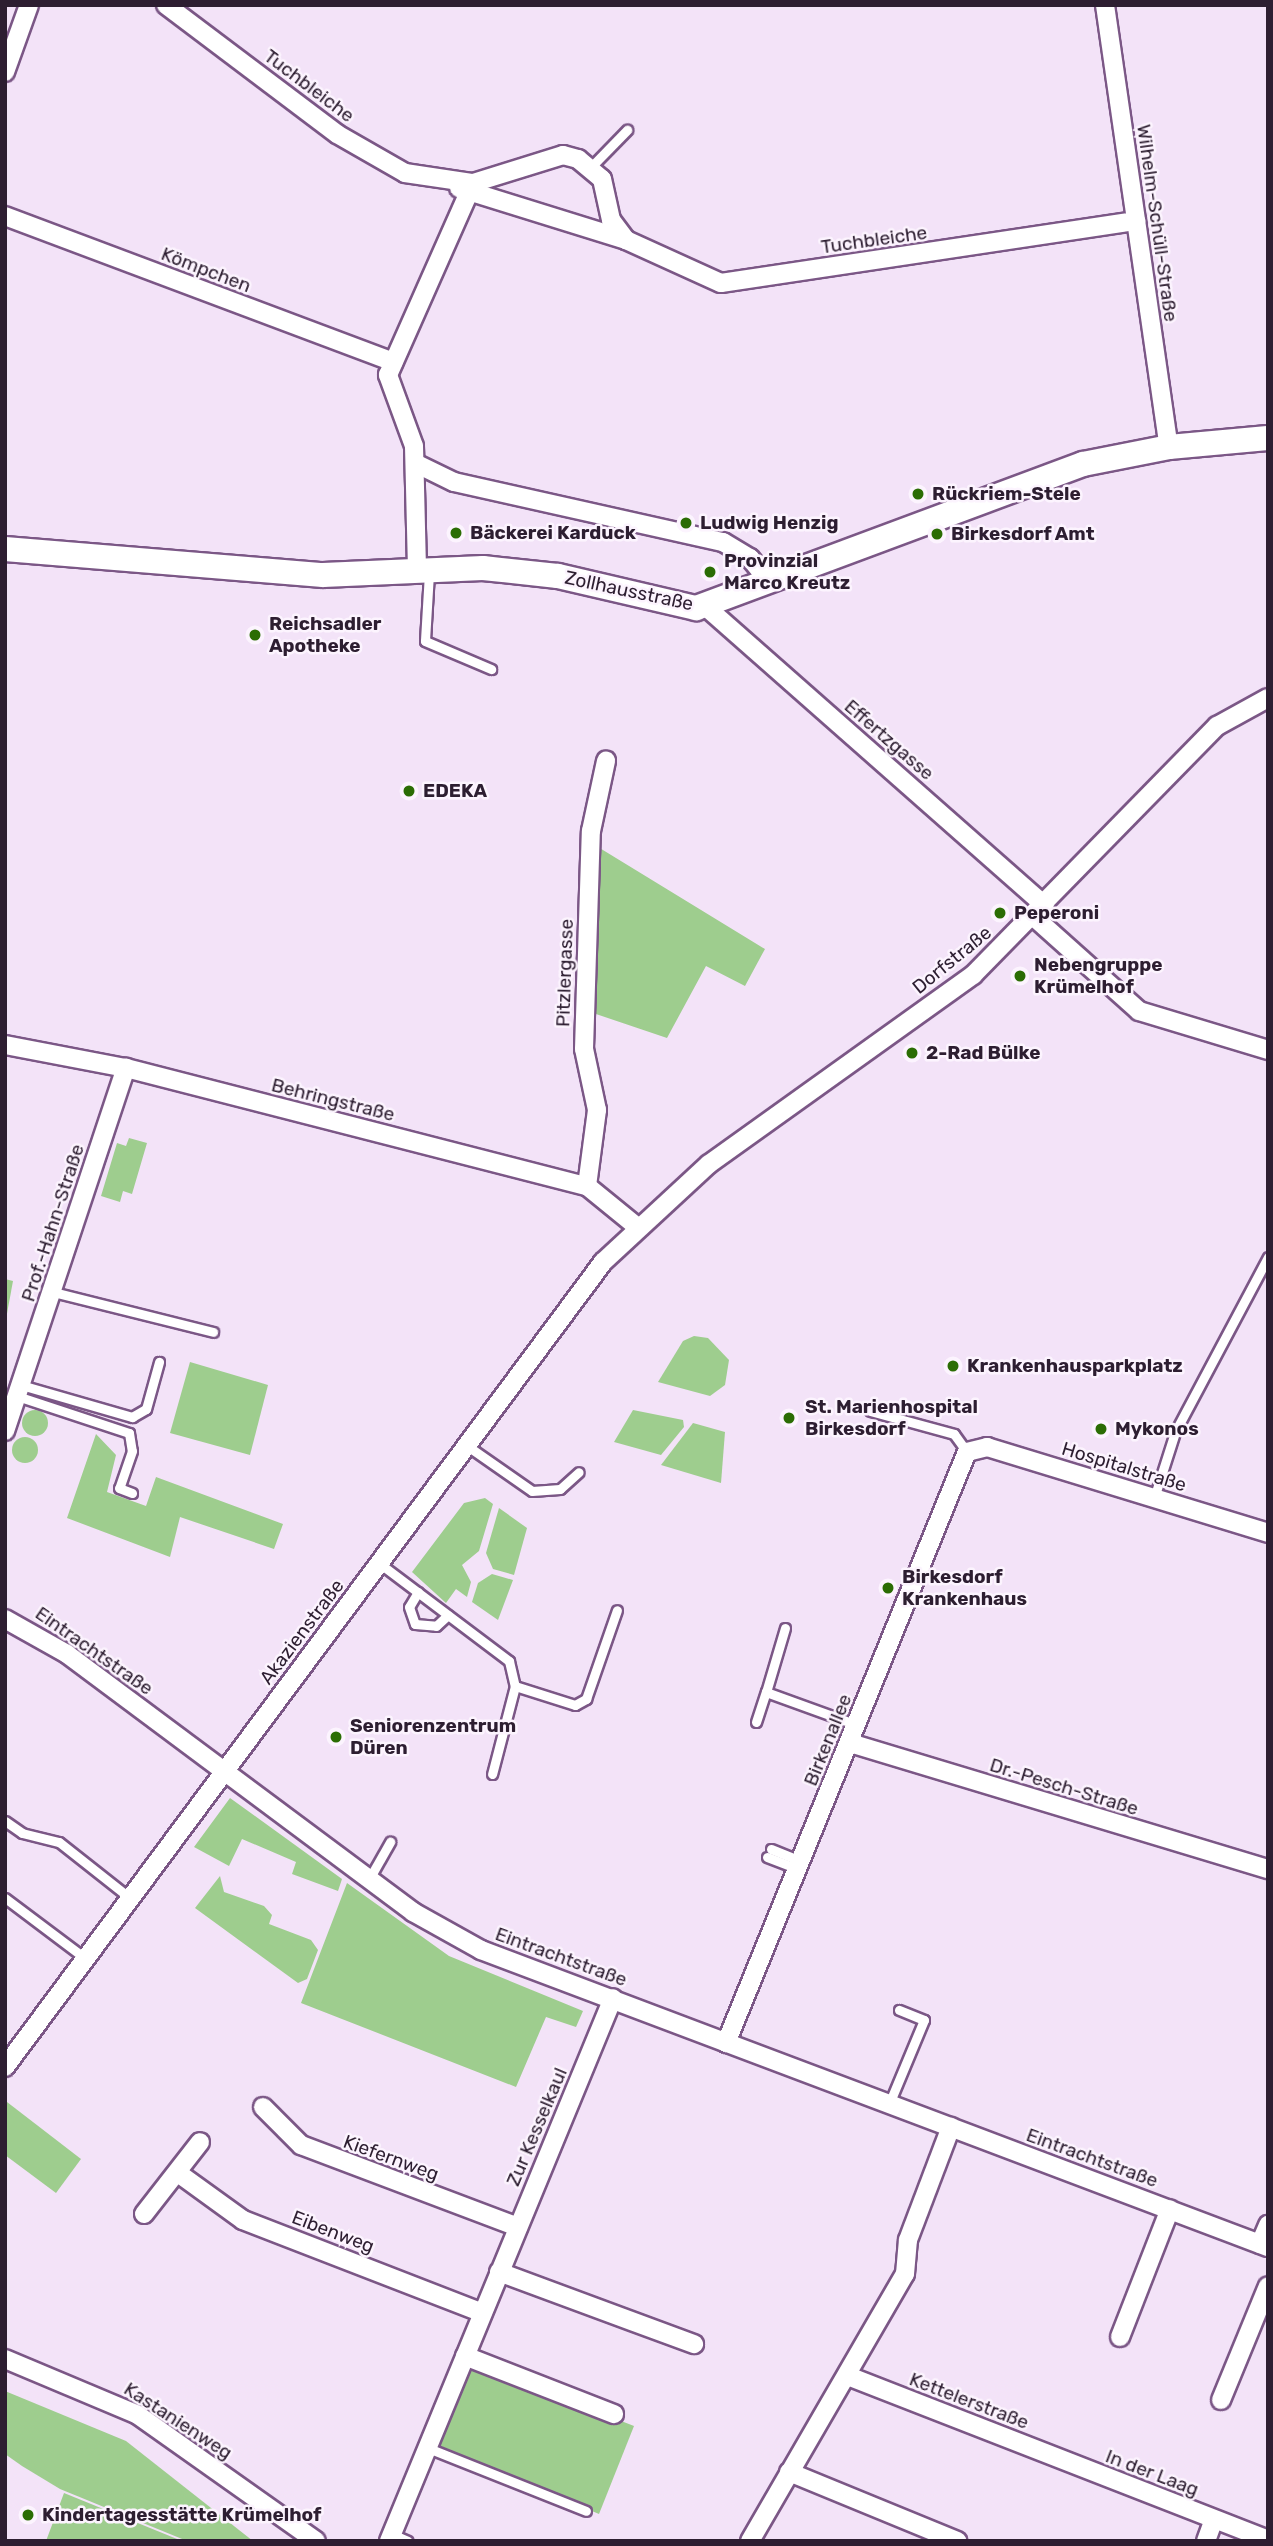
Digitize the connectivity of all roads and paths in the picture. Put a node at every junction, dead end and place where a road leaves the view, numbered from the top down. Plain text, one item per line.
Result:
1 (29, 5) edge
2 (166, 5) edge
3 (1105, 5) edge
4 (5, 72) edge
5 (627, 130) dead end
6 (591, 167) junction
7 (471, 187) junction
8 (5, 216) edge
9 (1136, 221) junction
10 (626, 240) junction
11 (393, 362) junction
12 (1268, 439) edge
13 (1169, 447) junction
14 (415, 463) junction
15 (5, 549) edge
16 (423, 568) junction
17 (770, 583) junction
18 (705, 606) junction
19 (491, 669) dead end
20 (1268, 698) edge
21 (606, 761) dead end
22 (1040, 911) junction
23 (5, 1045) edge
24 (1268, 1050) edge
25 (126, 1068) junction
26 (586, 1186) junction
27 (636, 1226) junction
28 (1268, 1257) edge
29 (53, 1292) junction
30 (213, 1332) dead end
31 (159, 1362) dead end
32 (19, 1391) junction
33 (870, 1412) dead end
34 (5, 1431) edge
35 (466, 1446) junction
36 (967, 1452) junction
37 (579, 1472) dead end
38 (132, 1493) dead end
39 (1153, 1498) junction
40 (1268, 1533) edge
41 (379, 1563) junction
42 (418, 1592) junction
43 (617, 1610) dead end
44 (448, 1615) junction
45 (5, 1619) edge
46 (785, 1628) dead end
47 (515, 1686) junction
48 (766, 1692) junction
49 (756, 1723) dead end
50 (857, 1725) junction
51 (849, 1743) junction
52 (225, 1770) junction
53 (492, 1774) dead end
54 (5, 1821) edge
55 (390, 1842) dead end
56 (769, 1853) dead end
57 (800, 1865) junction
58 (1268, 1869) edge
59 (369, 1879) junction
60 (5, 1898) edge
61 (130, 1898) junction
62 (85, 1958) junction
63 (613, 1998) junction
64 (899, 2010) dead end
65 (726, 2043) junction
66 (5, 2067) edge
67 (889, 2104) junction
68 (263, 2107) dead end
69 (951, 2127) junction
70 (200, 2142) dead end
71 (178, 2173) junction
72 (1170, 2209) junction
73 (144, 2214) dead end
74 (1268, 2225) edge
75 (518, 2227) junction
76 (1264, 2245) edge
77 (499, 2272) junction
78 (1268, 2286) edge
79 (483, 2312) junction
80 (1120, 2337) dead end
81 (694, 2344) dead end
82 (465, 2356) junction
83 (5, 2359) edge
84 (848, 2375) junction
85 (1221, 2400) dead end
86 (614, 2414) dead end
87 (428, 2448) junction
88 (1075, 2465) joint
89 (789, 2472) junction
90 (586, 2511) dead end
91 (1214, 2519) junction
92 (397, 2539) edge
93 (1268, 2540) edge
94 (316, 2541) edge
95 (750, 2541) edge
96 (957, 2541) edge
97 (1206, 2541) edge

1 - 4 street
2 - 7 street, Tuchbleiche
3 - 9 street, Wilhelm-Schüll-Straße
5 - 6 lane
6 - 7 street, Tuchbleiche
6 - 10 street
7 - 10 street, Tuchbleiche
7 - 11 street
8 - 11 street, Kömpchen
9 - 10 street, Tuchbleiche
9 - 13 street, Wilhelm-Schüll-Straße
11 - 14 street
12 - 13 street, Zollhausstraße
13 - 17 street, Zollhausstraße
14 - 16 street
14 - 17 street
15 - 16 street, Zollhausstraße
16 - 18 street, Zollhausstraße
16 - 19 lane
17 - 18 street, Zollhausstraße
18 - 22 street, Effertzgasse
20 - 22 street, Dorfstraße
21 - 26 street, Pitzlergasse
22 - 24 street, Effertzgasse
22 - 27 street, Dorfstraße
23 - 25 street, Behringstraße
25 - 26 street, Behringstraße
25 - 29 street, Prof.-Hahn-Straße
26 - 27 street, Behringstraße
27 - 35 street, Akazienstraße
28 - 39 lane
29 - 30 lane
29 - 32 street, Prof.-Hahn-Straße
31 - 32 lane
32 - 34 street, Prof.-Hahn-Straße
32 - 38 lane
33 - 36 lane
35 - 37 lane
35 - 41 street, Akazienstraße
36 - 39 street, Hospitalstraße
36 - 50 street, Birkenallee
39 - 40 street, Hospitalstraße
41 - 42 lane
41 - 52 street, Akazienstraße
42 - 44 lane
42 - 44 lane
43 - 47 lane
44 - 47 lane
45 - 52 street, Eintrachtstraße
46 - 48 lane
47 - 53 lane
48 - 49 lane
48 - 50 lane
50 - 51 street, Birkenallee
51 - 57 street, Birkenallee
51 - 58 street, Dr.-Pesch-Straße
52 - 59 street, Eintrachtstraße
52 - 61 street, Akazienstraße
54 - 61 lane
55 - 59 lane
56 - 57 lane
57 - 65 street, Birkenallee
59 - 63 street, Eintrachtstraße
60 - 62 lane
61 - 62 street, Akazienstraße
62 - 66 street, Akazienstraße
63 - 65 street, Eintrachtstraße
63 - 75 street, Zur Kesselkaul
64 - 67 lane
65 - 67 street, Eintrachtstraße
67 - 69 street, Eintrachtstraße
68 - 75 street, Kiefernweg
69 - 72 street, Eintrachtstraße
69 - 84 street
70 - 71 street
71 - 73 street
71 - 79 street, Eibenweg
72 - 76 street, Eintrachtstraße
72 - 80 street, Eintrachtstraße
74 - 76 street, Eintrachtstraße
75 - 77 street, Zur Kesselkaul
77 - 79 street, Zur Kesselkaul
77 - 81 street
78 - 85 street
79 - 82 street, Zur Kesselkaul
82 - 86 street
82 - 87 street, Zur Kesselkaul
83 - 94 street, Kastanienweg
84 - 88 street, Kettelerstraße
84 - 89 street
87 - 90 lane
87 - 92 street, Zur Kesselkaul
88 - 91 street, In der Laag
89 - 95 street
89 - 96 street
91 - 93 street, In der Laag
91 - 97 street, In der Laag

